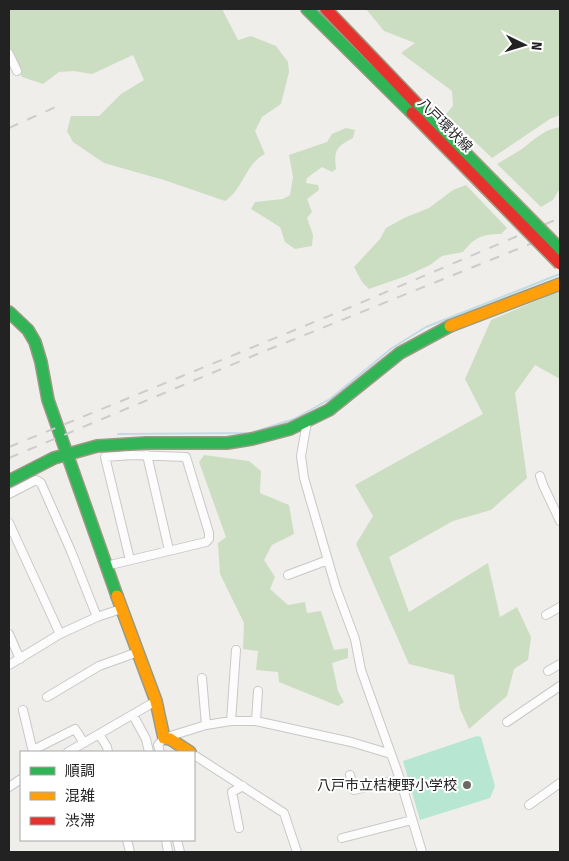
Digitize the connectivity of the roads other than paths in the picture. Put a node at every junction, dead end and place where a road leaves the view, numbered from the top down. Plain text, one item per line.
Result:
1 (307, 9) edge
2 (326, 9) edge
3 (9, 54) edge
4 (17, 71) dead end
5 (416, 110) junction
6 (560, 249) edge
7 (560, 264) edge
8 (560, 284) edge
9 (9, 312) edge
10 (307, 422) junction
11 (66, 454) junction
12 (147, 455) junction
13 (540, 476) dead end
14 (9, 481) edge
15 (9, 494) edge
16 (560, 521) edge
17 (9, 523) edge
18 (169, 550) junction
19 (130, 560) junction
20 (328, 560) junction
21 (106, 566) junction
22 (288, 574) dead end
23 (560, 607) edge
24 (121, 608) junction
25 (546, 615) dead end
26 (97, 617) junction
27 (9, 634) edge
28 (60, 634) junction
29 (236, 650) dead end
30 (138, 652) junction
31 (20, 658) junction
32 (560, 664) edge
33 (9, 665) edge
34 (548, 671) dead end
35 (202, 678) dead end
36 (560, 686) edge
37 (258, 691) dead end
38 (47, 697) dead end
39 (156, 701) junction
40 (23, 710) dead end
41 (133, 715) junction
42 (231, 721) junction
43 (256, 721) junction
44 (507, 722) dead end
45 (206, 725) junction
46 (99, 734) junction
47 (164, 738) junction
48 (84, 743) junction
49 (33, 751) edge
50 (70, 751) edge
51 (108, 751) edge
52 (149, 751) edge
53 (160, 751) edge
54 (188, 751) edge
55 (391, 754) junction
56 (195, 756) edge
57 (350, 775) dead end
58 (400, 779) junction
59 (20, 780) edge
60 (560, 783) edge
61 (243, 786) junction
62 (9, 787) edge
63 (529, 805) dead end
64 (412, 820) junction
65 (239, 828) dead end
66 (342, 838) dead end
67 (297, 852) edge
68 (422, 852) edge

1 - 5 street, 八戸環状線
2 - 5 street, 八戸環状線
3 - 4 street
5 - 6 street, 八戸環状線, bridge
5 - 7 street, 八戸環状線, bridge
8 - 10 street
9 - 11 street
10 - 11 street
10 - 20 street
11 - 14 street
11 - 21 street
12 - 18 street
12 - 18 street
12 - 19 street
13 - 16 street
15 - 26 street
17 - 28 street
18 - 19 street
19 - 21 street
20 - 22 street
20 - 55 street
21 - 24 street
23 - 25 street
24 - 26 street
24 - 30 street
26 - 28 street
27 - 31 street
28 - 31 street
29 - 42 street
30 - 38 street
30 - 39 street
31 - 33 street
32 - 34 street
35 - 45 street
36 - 44 street
37 - 43 street
39 - 41 street
39 - 47 street
40 - 49 street
41 - 46 street
41 - 52 street
42 - 43 street
42 - 45 street
43 - 55 street
45 - 47 street
46 - 48 street
46 - 51 street
47 - 53 street
47 - 54 street
48 - 49 street
48 - 50 street
55 - 58 street
56 - 61 street
57 - 58 street
58 - 64 street
59 - 62 street
60 - 63 street
61 - 65 street
61 - 67 street
64 - 66 street
64 - 68 street

